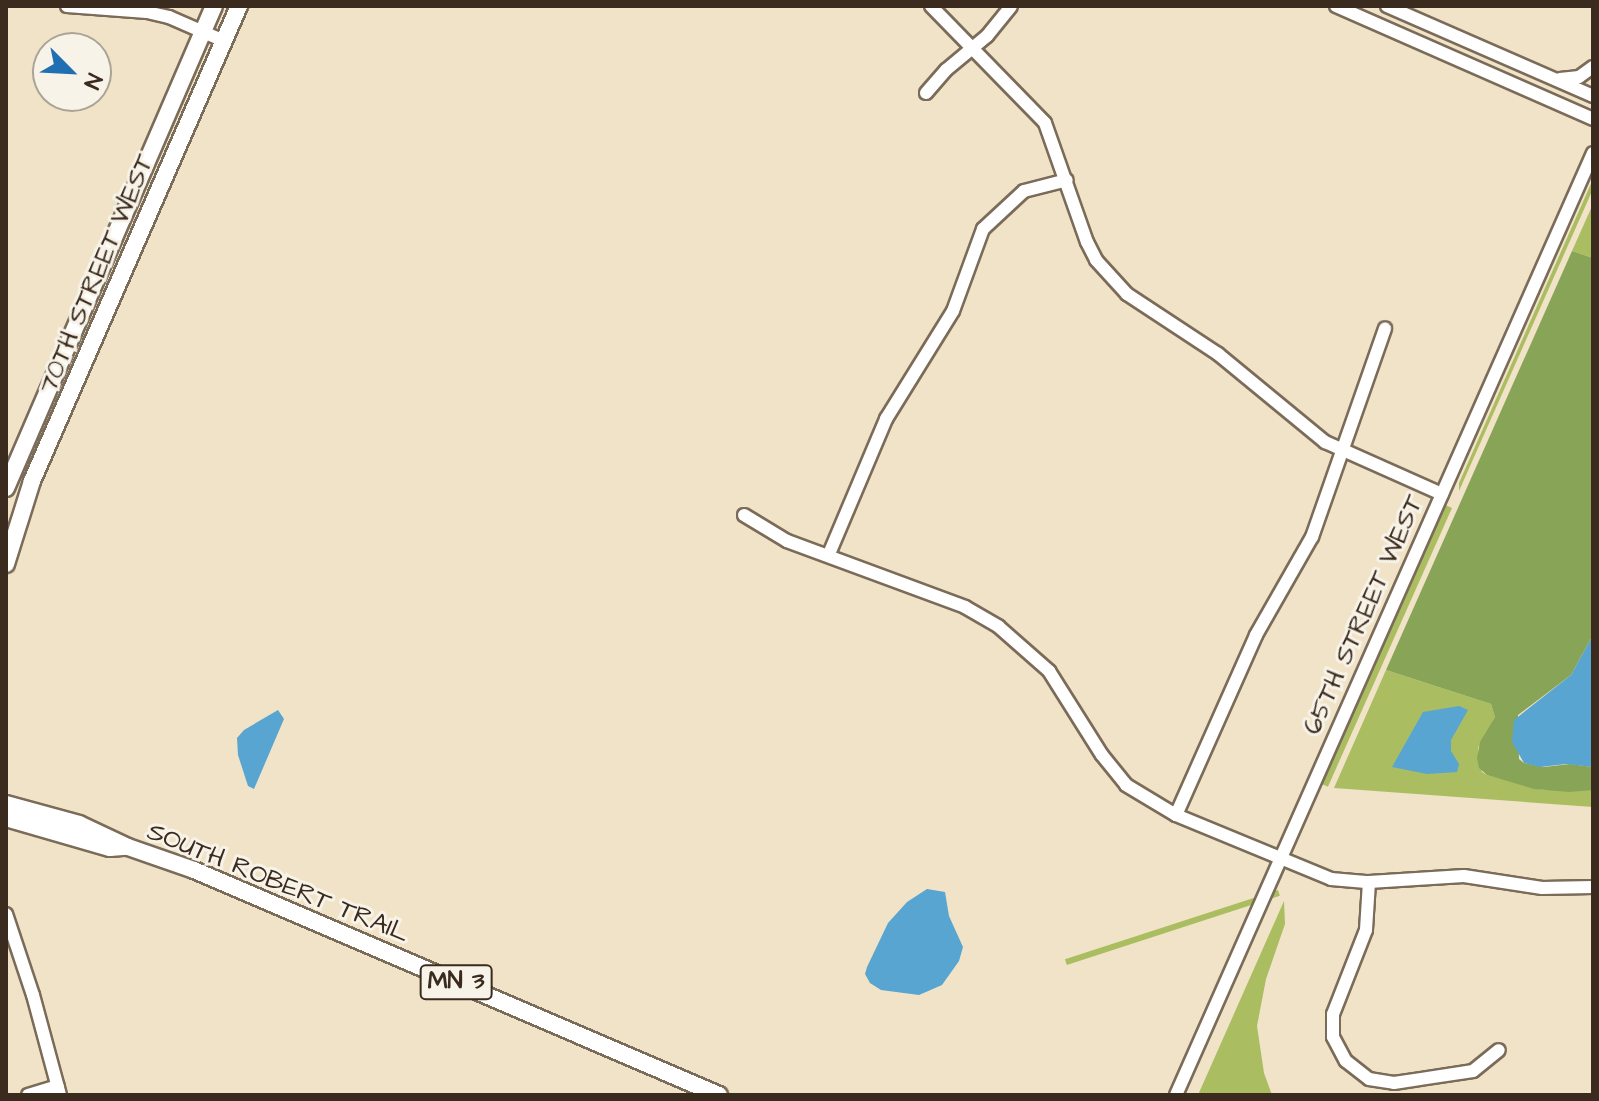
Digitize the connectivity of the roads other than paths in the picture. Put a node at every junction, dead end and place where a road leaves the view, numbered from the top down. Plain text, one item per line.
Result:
1 (67, 6) edge
2 (214, 6) edge
3 (239, 6) edge
4 (931, 6) edge
5 (1011, 6) edge
6 (1336, 6) edge
7 (1387, 6) edge
8 (203, 32) junction
9 (224, 41) junction
10 (974, 49) junction
11 (1593, 67) edge
12 (1550, 76) junction
13 (926, 93) dead end
14 (1593, 96) edge
15 (1593, 119) edge
16 (1593, 153) edge
17 (1067, 180) junction
18 (1385, 328) dead end
19 (1344, 453) junction
20 (6, 488) edge
21 (1442, 494) junction
22 (744, 515) dead end
23 (829, 554) junction
24 (6, 564) edge
25 (6, 804) edge
26 (1176, 815) junction
27 (6, 818) edge
28 (128, 847) junction
29 (1280, 860) junction
30 (1369, 882) junction
31 (1593, 887) edge
32 (6, 914) edge
33 (1499, 1050) dead end
34 (59, 1091) edge
35 (28, 1095) edge
36 (719, 1095) edge
37 (1176, 1095) edge

1 - 8 street
2 - 8 main road, 70TH STREET WEST
3 - 9 main road, 70TH STREET WEST
4 - 10 street
5 - 10 street
6 - 15 street
7 - 12 street
8 - 9 street
8 - 20 main road, 70TH STREET WEST
9 - 24 main road, 70TH STREET WEST
10 - 13 street
10 - 17 street
11 - 12 street
12 - 14 street
16 - 21 street, 65TH STREET WEST
17 - 19 street
17 - 23 street
18 - 19 street
19 - 21 street
19 - 26 street
21 - 29 street, 65TH STREET WEST
22 - 23 street
23 - 26 street
25 - 28 main road, SOUTH ROBERT TRAIL / MN 3
26 - 29 street
27 - 28 main road, SOUTH ROBERT TRAIL / MN 3
28 - 36 main road, SOUTH ROBERT TRAIL / MN 3
29 - 30 street
29 - 37 street, 65TH STREET WEST
30 - 31 street
30 - 33 street
32 - 34 street
34 - 35 street

